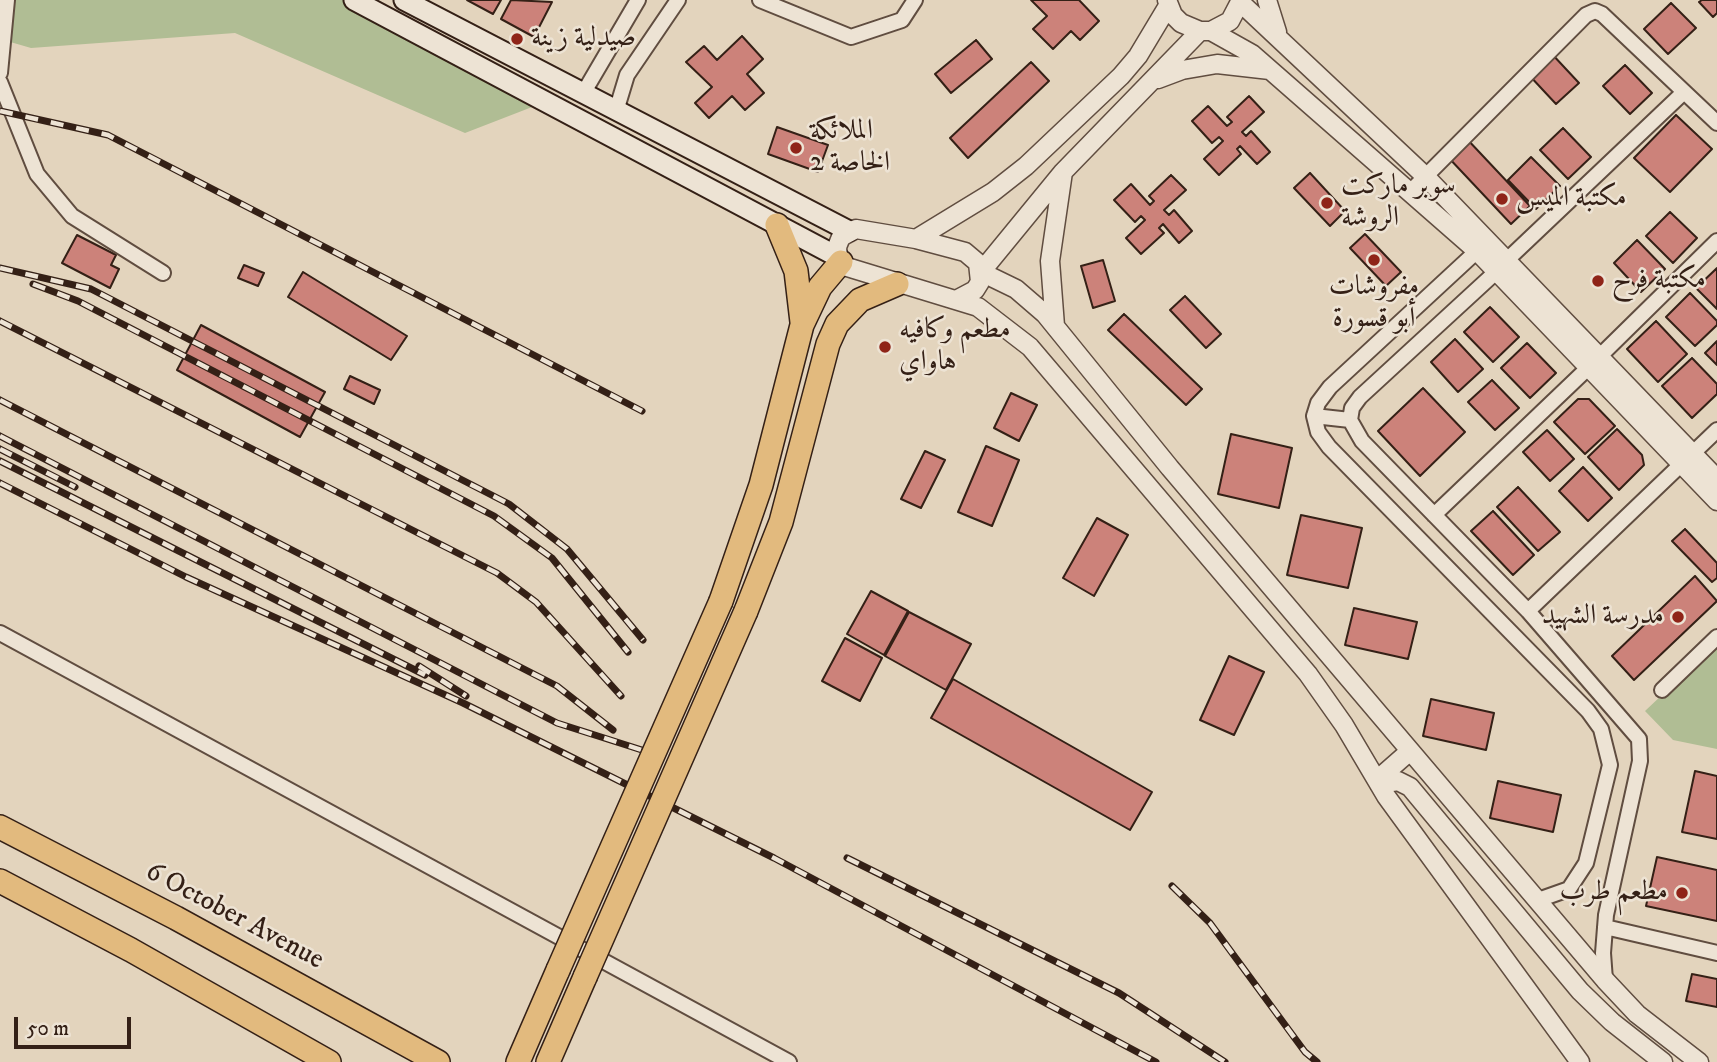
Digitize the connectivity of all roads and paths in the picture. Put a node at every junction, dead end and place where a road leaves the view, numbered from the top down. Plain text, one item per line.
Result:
1 (7, 0) edge
2 (354, 0) edge
3 (404, 0) edge
4 (638, 0) edge
5 (678, 0) edge
6 (760, 0) edge
7 (915, 0) edge
8 (1267, 0) edge
9 (1241, 1) edge
10 (1168, 3) edge
11 (1206, 31) junction
12 (1282, 41) junction
13 (1271, 71) junction
14 (0, 73) edge
15 (0, 82) edge
16 (1148, 84) junction
17 (584, 92) junction
18 (1685, 92) junction
19 (617, 108) junction
20 (1717, 123) edge
21 (1063, 172) junction
22 (1424, 176) junction
23 (1410, 192) junction
24 (776, 225) junction
25 (849, 230) junction
26 (916, 239) junction
27 (1717, 241) edge
28 (1476, 251) junction
29 (840, 260) junction
30 (1502, 265) junction
31 (981, 272) junction
32 (163, 273) dead end
33 (897, 284) junction
34 (958, 299) junction
35 (802, 325) junction
36 (1056, 330) junction
37 (1594, 362) junction
38 (1314, 416) junction
39 (1350, 420) junction
40 (1717, 430) edge
41 (1688, 459) junction
42 (1717, 479) edge
43 (1717, 501) edge
44 (1434, 515) junction
45 (1528, 611) junction
46 (0, 633) edge
47 (1717, 637) edge
48 (1662, 690) dead end
49 (1410, 751) junction
50 (1378, 782) junction
51 (0, 827) edge
52 (0, 881) edge
53 (1538, 900) junction
54 (1605, 927) junction
55 (1717, 953) edge
56 (1605, 980) junction
57 (558, 1033) junction
58 (329, 1062) edge
59 (438, 1062) edge
60 (518, 1062) edge
61 (548, 1062) edge
62 (558, 1062) edge
63 (789, 1062) edge
64 (1580, 1062) edge
65 (1663, 1062) edge
66 (1699, 1062) edge

1 - 14 street
2 - 24 main road
3 - 17 main road
4 - 17 street
5 - 19 street
6 - 7 street
8 - 12 street
9 - 11 street
9 - 12 street
10 - 11 street
10 - 26 street
11 - 13 street
11 - 16 street
12 - 22 street
13 - 16 street
13 - 23 street
15 - 32 street
16 - 21 street
17 - 19 main road
18 - 20 street
18 - 22 street
18 - 30 street
19 - 25 main road
21 - 31 street
21 - 36 street
22 - 23 street
22 - 30 street
23 - 28 street
24 - 29 main road
24 - 35 main road
25 - 26 street
25 - 29 street
26 - 31 street
27 - 37 street
28 - 30 street
28 - 38 street
29 - 33 street
29 - 35 main road
30 - 37 street
30 - 39 street
31 - 34 street
31 - 36 street
33 - 34 street
33 - 57 main road, bridge
34 - 50 street
35 - 60 main road, bridge
36 - 49 street
37 - 41 street
37 - 44 street
38 - 39 street
38 - 53 street
39 - 44 street
40 - 41 street
41 - 42 street
41 - 43 street
41 - 45 street
44 - 45 street
45 - 54 street
46 - 63 street
47 - 48 street
49 - 50 street
49 - 53 street
50 - 64 street
50 - 65 street
51 - 59 main road, 6 October Avenue
52 - 58 main road
53 - 56 street
54 - 55 street
54 - 56 street
56 - 66 street
57 - 61 main road
57 - 62 main road

